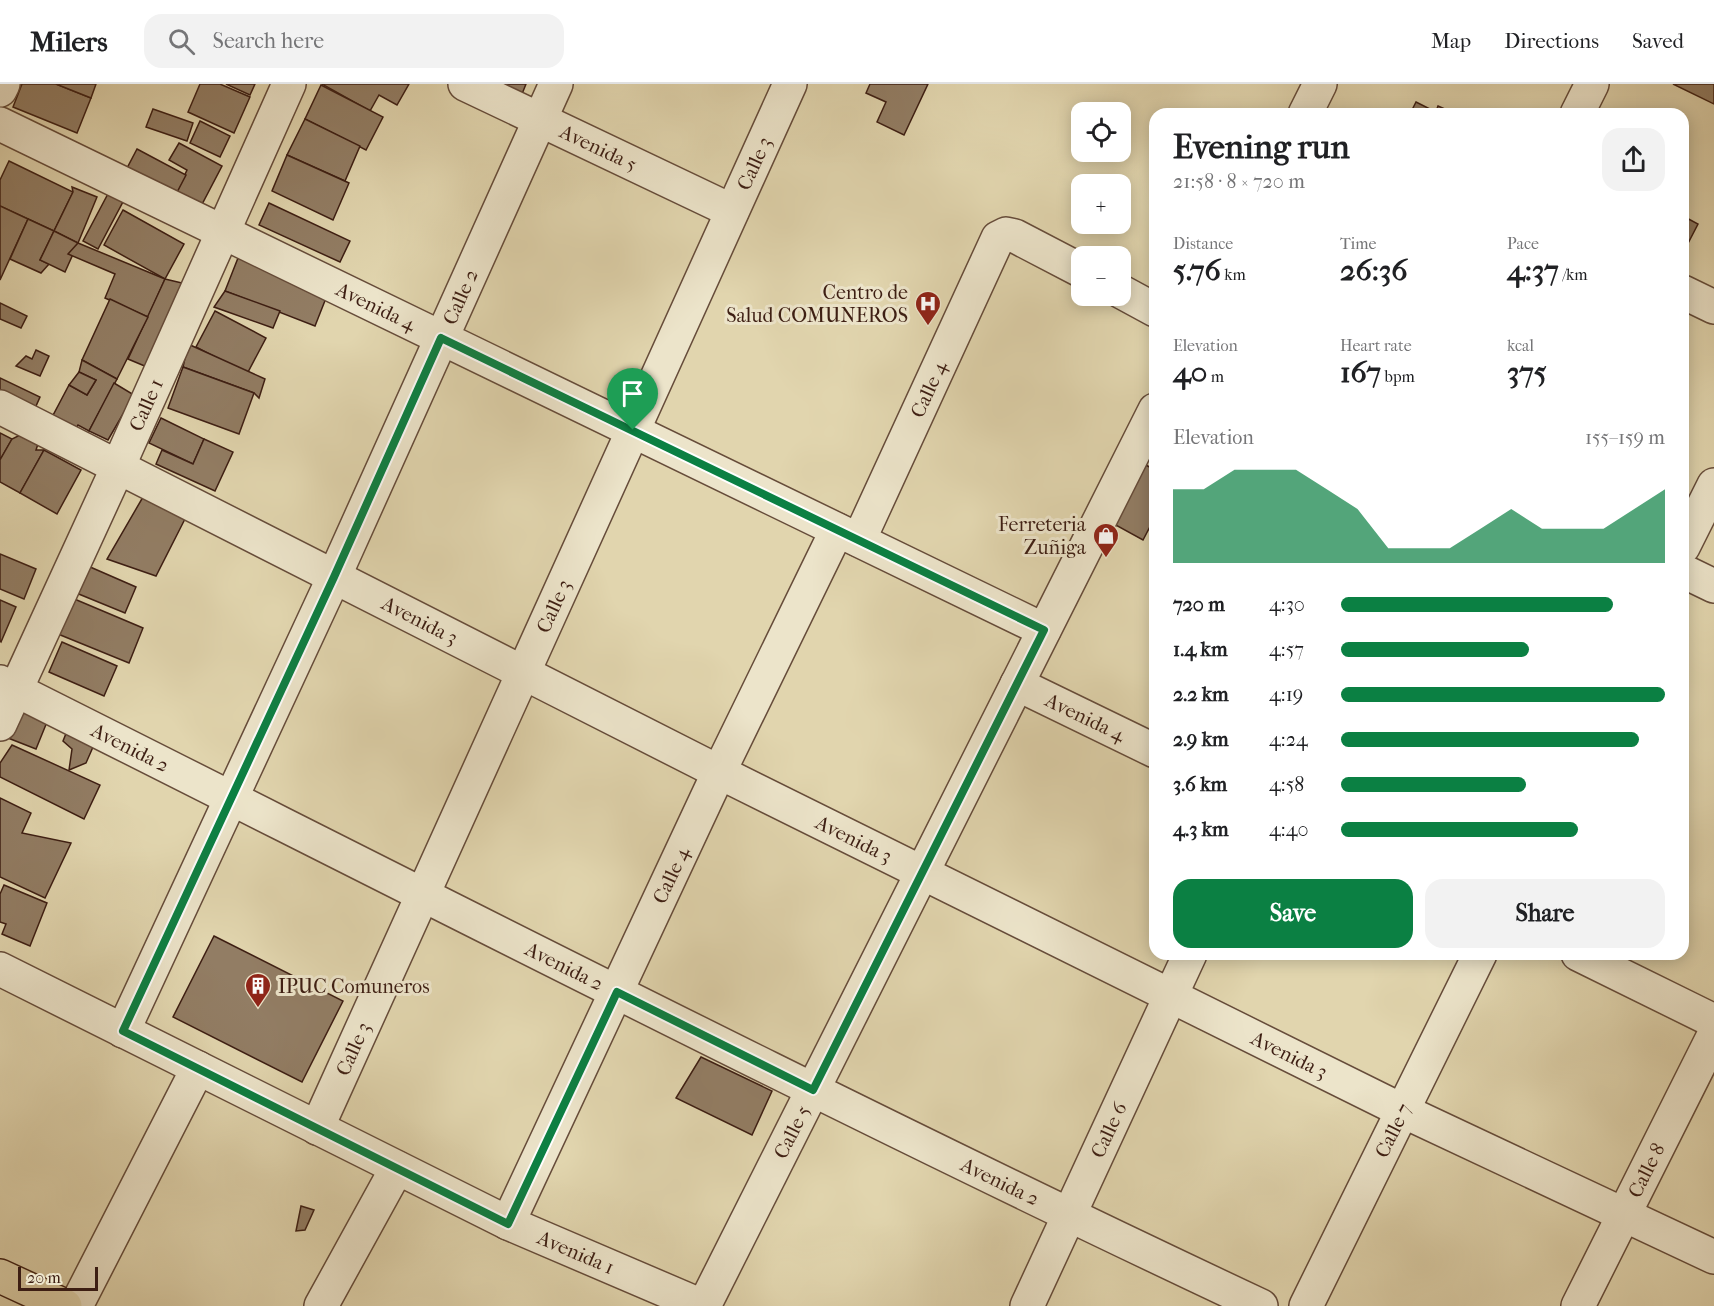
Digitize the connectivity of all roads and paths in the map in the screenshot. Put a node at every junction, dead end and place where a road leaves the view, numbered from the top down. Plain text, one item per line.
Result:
1 (3, 84) edge
2 (289, 84) edge
3 (465, 84) edge
4 (556, 84) edge
5 (790, 84) edge
6 (1320, 84) edge
7 (1592, 84) edge
8 (0, 90) edge
9 (1308, 108) edge
10 (1579, 108) edge
11 (540, 120) junction
12 (0, 124) edge
13 (732, 211) junction
14 (222, 232) junction
15 (1071, 265) edge
16 (1689, 295) edge
17 (1131, 297) edge
18 (1149, 307) edge
19 (1714, 307) edge
20 (441, 338) junction
21 (0, 407) edge
22 (1149, 422) edge
23 (633, 430) junction
24 (118, 467) junction
25 (1714, 485) edge
26 (848, 535) junction
27 (1689, 535) edge
28 (1689, 574) edge
29 (334, 577) junction
30 (1714, 586) edge
31 (1044, 630) junction
32 (523, 672) junction
33 (1017, 684) junction
34 (8, 686) edge
35 (0, 724) edge
36 (1149, 747) edge
37 (718, 772) junction
38 (231, 798) junction
39 (922, 873) junction
40 (423, 894) junction
41 (1187, 960) edge
42 (1477, 960) edge
43 (1590, 960) edge
44 (0, 969) edge
45 (617, 992) junction
46 (1170, 995) junction
47 (1714, 1020) edge
48 (123, 1031) junction
49 (1714, 1035) edge
50 (198, 1068) junction
51 (813, 1090) junction
52 (1401, 1110) junction
53 (317, 1128) junction
54 (397, 1168) junction
55 (1624, 1214) junction
56 (1068, 1216) junction
57 (508, 1224) junction
58 (1714, 1257) edge
59 (0, 1276) edge
60 (66, 1306) edge
61 (76, 1306) edge
62 (321, 1306) edge
63 (703, 1306) edge
64 (1027, 1306) edge
65 (1261, 1306) edge
66 (1306, 1306) edge
67 (1578, 1306) edge

1 - 8 street
2 - 14 street, Calle 1
3 - 11 street, Avenida 5
4 - 11 street, Calle 2
5 - 13 street, Calle 3
6 - 9 street
7 - 10 street
11 - 13 street, Avenida 5
11 - 20 street, Calle 2
12 - 14 street, Avenida 4
13 - 23 street, Calle 3
14 - 20 street, Avenida 4
14 - 24 street, Calle 1
15 - 26 street, Calle 4
16 - 19 street
17 - 18 street
20 - 23 street, Avenida 4
20 - 29 street, Calle 2
21 - 24 street, Avenida 3
22 - 31 street, Calle 5
23 - 26 street, Avenida 4
23 - 32 street, Calle 3
24 - 29 street, Avenida 3
24 - 34 street, Calle 1
25 - 27 street
26 - 31 street, Avenida 4
26 - 37 street, Calle 4
28 - 30 street
29 - 32 street, Avenida 3
29 - 38 street, Calle 2
31 - 33 street, Calle 5
32 - 37 street, Avenida 3
32 - 40 street, Calle 3
33 - 36 street, Avenida 4
33 - 39 street, Calle 5
34 - 35 street, Calle 1
34 - 38 street, Avenida 2
37 - 39 street, Avenida 3
37 - 45 street, Calle 4
38 - 40 street, Avenida 2
38 - 48 street, Calle 2
39 - 46 street, Avenida 3
39 - 51 street, Calle 5
40 - 45 street, Avenida 2
40 - 53 street, Calle 3
41 - 46 street, Calle 6
42 - 52 street, Calle 7
43 - 47 street
44 - 48 street, Avenida 1
45 - 51 street, Avenida 2
45 - 57 street, Calle 4
46 - 52 street, Avenida 3
46 - 56 street, Calle 6
48 - 50 street, Avenida 1
49 - 55 street, Calle 8
50 - 53 street, Avenida 1
50 - 61 street
51 - 56 street, Avenida 2
51 - 63 street, Calle 5
52 - 55 street, Avenida 3
52 - 66 street, Calle 7
53 - 54 street, Avenida 1
54 - 57 street, Avenida 1
54 - 62 street
55 - 58 street, Avenida 3
55 - 67 street, Calle 8
56 - 64 street, Calle 6
56 - 65 street, Avenida 2
57 - 63 street, Avenida 1
59 - 60 main road

